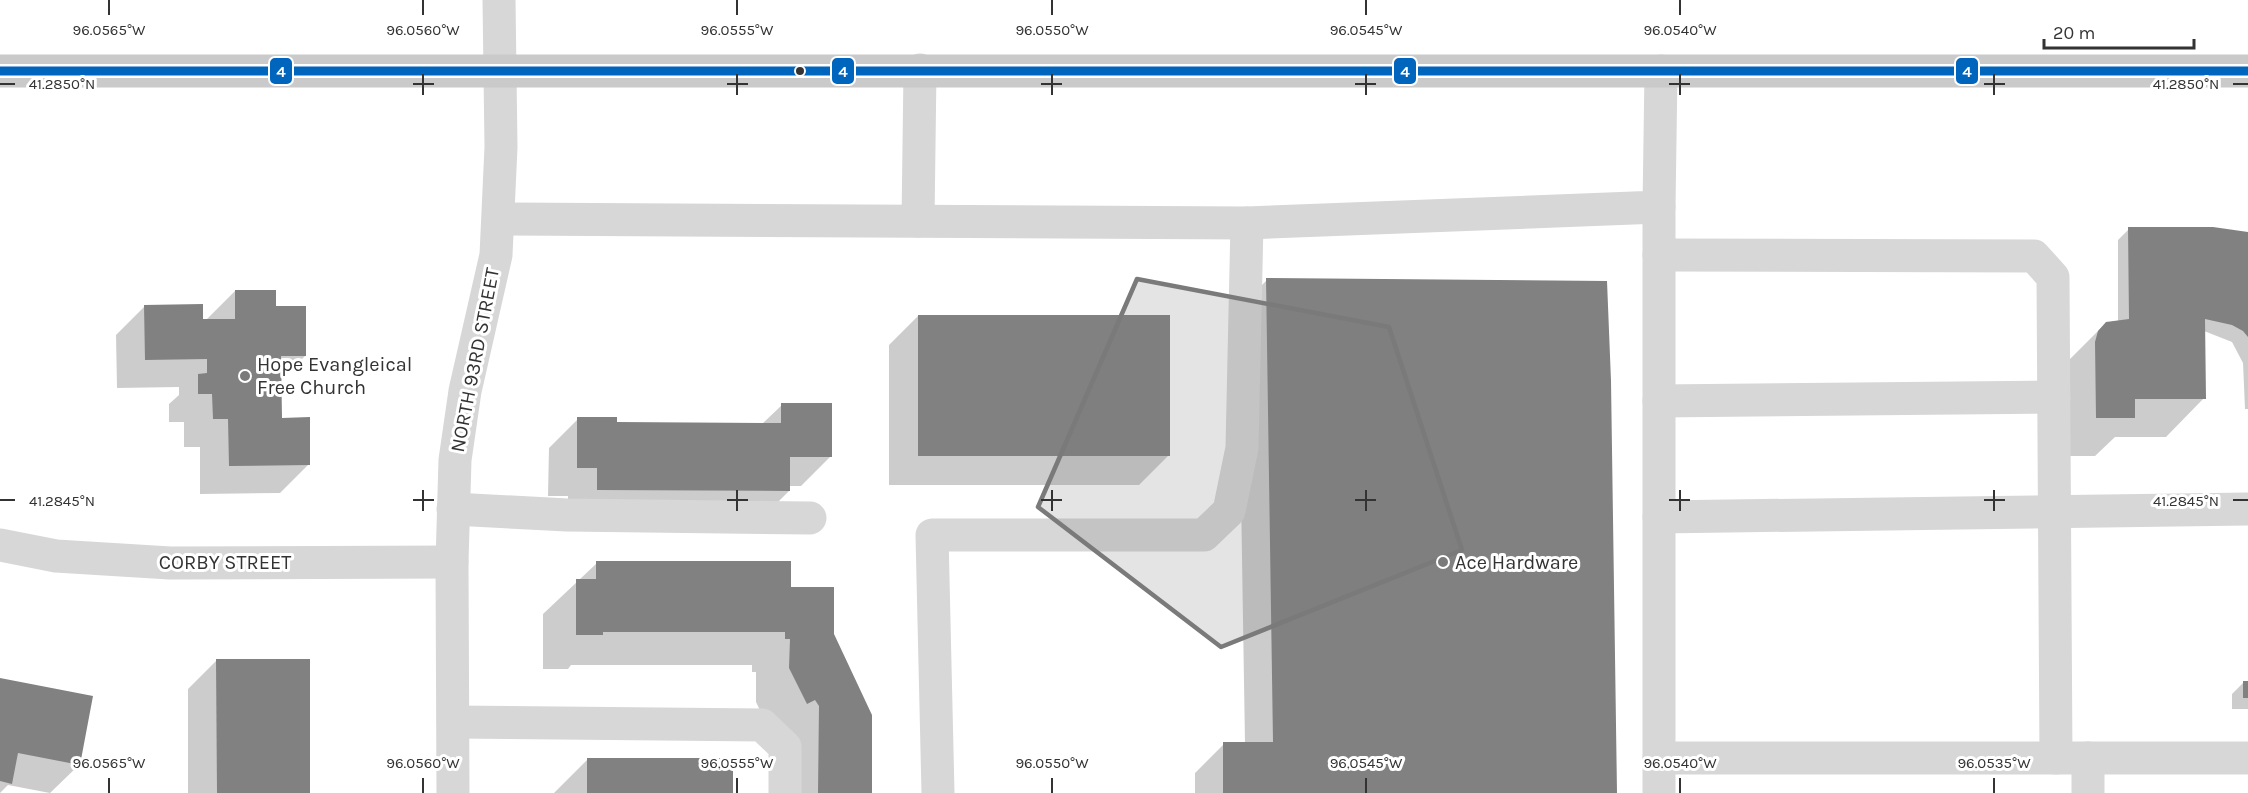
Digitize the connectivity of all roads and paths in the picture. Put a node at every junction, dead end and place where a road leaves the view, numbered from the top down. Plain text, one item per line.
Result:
1 (499, 0) edge
2 (499, 69) junction
3 (920, 70) junction
4 (0, 71) edge
5 (1661, 71) junction
6 (2248, 71) edge
7 (1659, 207) junction
8 (499, 219) junction
9 (918, 221) junction
10 (1247, 223) junction
11 (1659, 255) junction
12 (2054, 397) junction
13 (1659, 401) junction
14 (453, 509) junction
15 (2248, 509) edge
16 (2054, 512) junction
17 (1659, 517) junction
18 (810, 518) dead end
19 (0, 545) edge
20 (452, 562) junction
21 (453, 722) junction
22 (1659, 758) junction
23 (2072, 758) junction
24 (2248, 758) edge
25 (453, 793) edge
26 (785, 793) edge
27 (938, 793) edge
28 (1659, 793) edge
29 (2088, 793) edge

1 - 2 street, NORTH 93RD STREET
2 - 3 main road
2 - 4 main road
2 - 8 street, NORTH 93RD STREET
3 - 5 main road
3 - 9 street
5 - 6 main road
5 - 7 street
7 - 10 street
7 - 11 street
8 - 9 street
8 - 14 street, NORTH 93RD STREET
9 - 10 street
10 - 27 street
11 - 12 street
11 - 13 street
12 - 13 street
12 - 16 street
13 - 17 street
14 - 18 street
14 - 20 street, NORTH 93RD STREET
15 - 16 street
16 - 17 street
16 - 23 street
17 - 22 street
19 - 20 street, CORBY STREET
20 - 21 street, NORTH 93RD STREET
21 - 25 street, NORTH 93RD STREET
21 - 26 street
22 - 23 street
22 - 28 street
23 - 24 street
23 - 29 street

